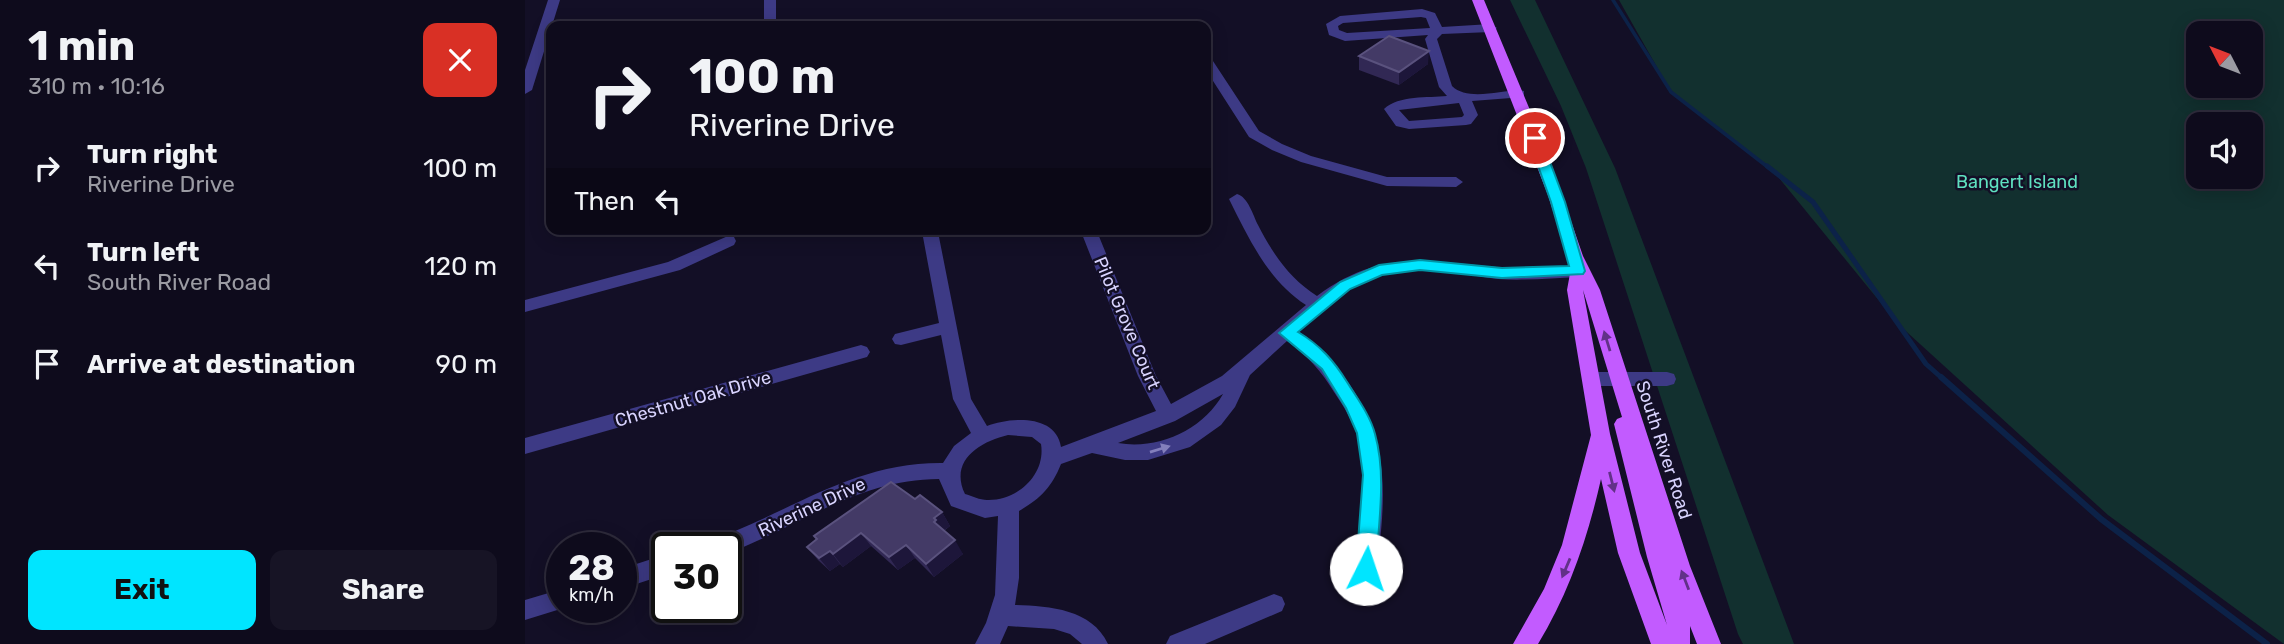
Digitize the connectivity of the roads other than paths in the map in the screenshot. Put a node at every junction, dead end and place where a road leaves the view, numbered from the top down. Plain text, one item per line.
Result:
1 (554, 0) edge
2 (770, 0) edge
3 (1478, 0) edge
4 (547, 21) edge
5 (770, 21) edge
6 (546, 25) edge
7 (1491, 28) junction
8 (1438, 31) junction
9 (1211, 69) edge
10 (525, 90) edge
11 (1519, 94) junction
12 (1464, 98) junction
13 (1456, 181) dead end
14 (1237, 199) dead end
15 (1090, 235) edge
16 (931, 237) dead end
17 (728, 241) dead end
18 (1578, 271) junction
19 (1319, 305) junction
20 (525, 306) edge
21 (948, 327) junction
22 (1287, 333) junction
23 (901, 339) dead end
24 (861, 352) dead end
25 (1243, 370) junction
26 (1592, 379) junction
27 (1667, 379) dead end
28 (1619, 380) junction
29 (1168, 416) junction
30 (1600, 431) junction
31 (982, 435) junction
32 (1093, 445) junction
33 (525, 446) edge
34 (1055, 458) junction
35 (950, 471) junction
36 (1009, 506) junction
37 (742, 539) edge
38 (1364, 595) dead end
39 (546, 603) edge
40 (1274, 604) dead end
41 (525, 610) edge
42 (1003, 615) junction
43 (987, 644) edge
44 (1096, 644) edge
45 (1178, 644) edge
46 (1525, 644) edge
47 (1663, 644) edge
48 (1678, 644) edge
49 (1709, 644) edge

1 - 4 street
2 - 5 street
3 - 7 main road, South River Road
6 - 10 street
7 - 8 street
7 - 11 main road, South River Road
8 - 8 street
8 - 12 street
9 - 13 street
11 - 12 street
11 - 18 main road, South River Road
12 - 12 street
14 - 19 street
15 - 29 street, Pilot Grove Court
16 - 21 street
17 - 20 street
18 - 19 street
18 - 26 main road, South River Road
28 -> 18 main road, South River Road
19 - 22 street
21 - 23 street
21 - 31 street
22 - 25 street
22 - 38 street
24 - 33 street, Chestnut Oak Drive
25 - 29 street
32 -> 25 street
26 - 28 street
26 - 30 main road, South River Road
27 - 28 street
28 - 48 main road
49 -> 28 main road, South River Road
29 - 32 street
30 -> 46 main road
30 -> 47 main road, South River Road
31 - 34 street
31 - 35 street
32 - 34 street
34 - 36 street
35 - 36 street
35 - 37 street, Riverine Drive
36 - 42 street
39 - 41 street
40 - 45 street
42 - 43 street
42 - 44 street

